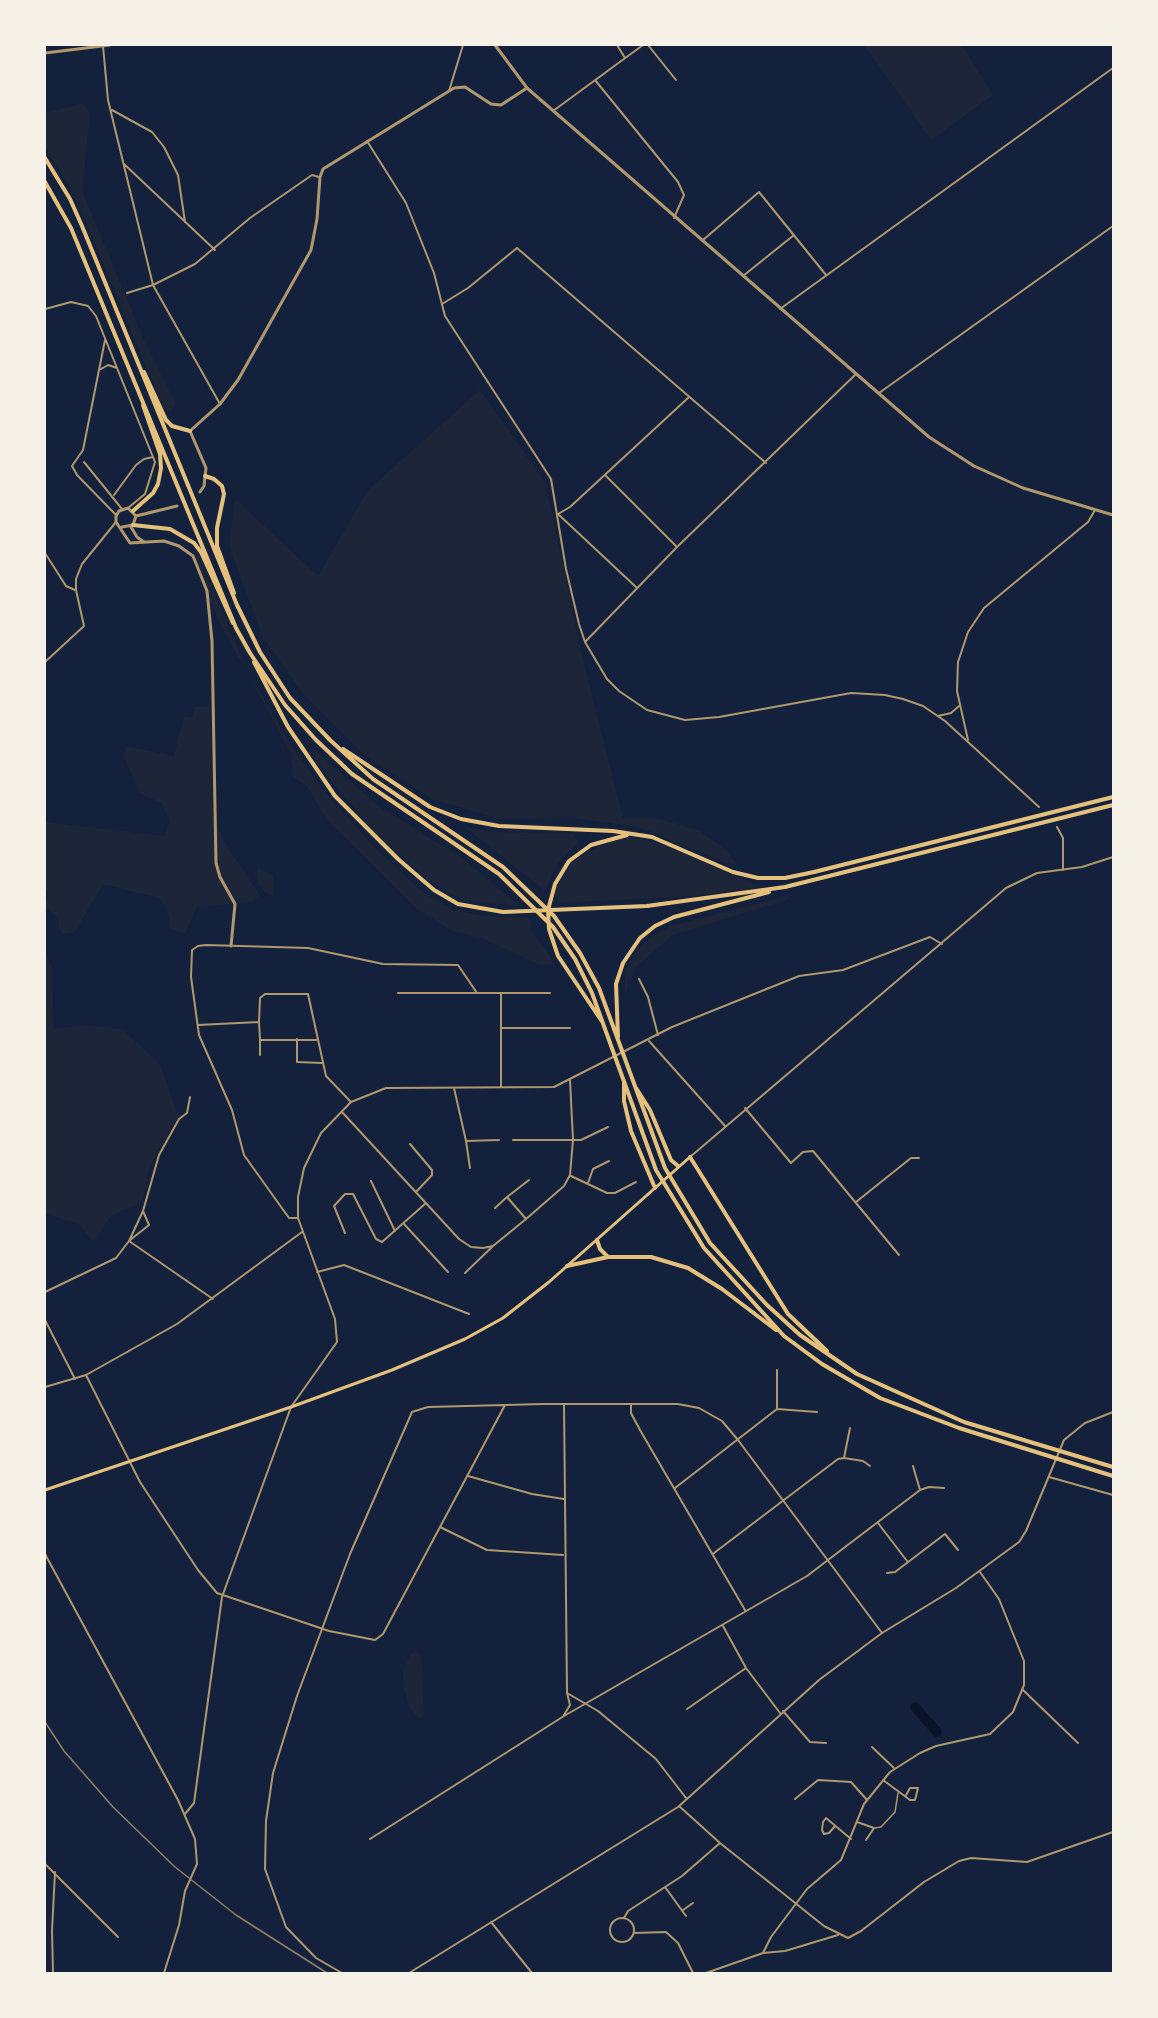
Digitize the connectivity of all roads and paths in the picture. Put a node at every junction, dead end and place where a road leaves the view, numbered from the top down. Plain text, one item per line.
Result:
1 (110, 45) edge
2 (463, 45) edge
3 (495, 45) edge
4 (617, 45) edge
5 (643, 45) edge
6 (648, 45) edge
7 (103, 46) edge
8 (45, 53) edge
9 (626, 58) junction
10 (1113, 68) edge
11 (595, 80) junction
12 (676, 80) dead end
13 (527, 88) junction
14 (450, 91) junction
15 (110, 109) junction
16 (553, 111) junction
17 (367, 141) junction
18 (45, 159) edge
19 (124, 164) junction
20 (320, 177) junction
21 (45, 182) edge
22 (674, 218) junction
23 (185, 222) junction
24 (1113, 226) edge
25 (794, 235) junction
26 (702, 241) junction
27 (215, 250) junction
28 (826, 275) junction
29 (742, 276) junction
30 (153, 285) junction
31 (127, 293) dead end
32 (442, 304) junction
33 (45, 309) edge
34 (780, 309) junction
35 (105, 340) junction
36 (117, 368) junction
37 (140, 368) junction
38 (99, 371) junction
39 (857, 374) junction
40 (879, 393) junction
41 (688, 398) junction
42 (142, 399) junction
43 (220, 404) junction
44 (190, 431) junction
45 (153, 458) junction
46 (84, 462) dead end
47 (766, 463) junction
48 (605, 475) junction
49 (206, 476) junction
50 (200, 492) dead end
51 (113, 496) junction
52 (177, 506) dead end
53 (128, 508) junction
54 (122, 509) junction
55 (1095, 510) junction
56 (133, 511) junction
57 (558, 514) junction
58 (116, 516) junction
59 (136, 516) junction
60 (1113, 516) edge
61 (116, 522) junction
62 (132, 526) junction
63 (121, 527) junction
64 (146, 542) junction
65 (677, 546) junction
66 (45, 553) edge
67 (636, 588) junction
68 (76, 590) junction
69 (237, 605) junction
70 (236, 628) junction
71 (585, 642) junction
72 (250, 653) junction
73 (45, 662) edge
74 (959, 706) junction
75 (938, 716) junction
76 (330, 740) junction
77 (968, 740) junction
78 (1113, 797) edge
79 (1113, 805) edge
80 (1039, 807) dead end
81 (1057, 827) dead end
82 (637, 834) junction
83 (1113, 857) edge
84 (1063, 870) junction
85 (785, 887) junction
86 (942, 944) junction
87 (231, 946) junction
88 (639, 979) dead end
89 (398, 993) dead end
90 (477, 993) junction
91 (501, 993) junction
92 (550, 993) dead end
93 (259, 1022) junction
94 (198, 1025) junction
95 (606, 1027) junction
96 (501, 1028) junction
97 (570, 1028) dead end
98 (658, 1035) junction
99 (297, 1039) junction
100 (260, 1040) junction
101 (318, 1040) junction
102 (618, 1041) junction
103 (649, 1041) junction
104 (260, 1055) dead end
105 (292, 1062) dead end
106 (297, 1062) junction
107 (323, 1063) junction
108 (624, 1079) junction
109 (570, 1080) junction
110 (634, 1085) junction
111 (501, 1087) junction
112 (454, 1088) junction
113 (190, 1097) dead end
114 (351, 1102) junction
115 (745, 1108) junction
116 (342, 1112) junction
117 (725, 1126) junction
118 (608, 1127) dead end
119 (499, 1140) dead end
120 (513, 1140) dead end
121 (573, 1140) junction
122 (466, 1141) junction
123 (410, 1144) dead end
124 (690, 1157) junction
125 (919, 1158) dead end
126 (609, 1161) dead end
127 (470, 1168) dead end
128 (676, 1168) junction
129 (570, 1175) junction
130 (372, 1180) dead end
131 (529, 1180) dead end
132 (636, 1182) dead end
133 (588, 1183) junction
134 (656, 1187) junction
135 (416, 1192) junction
136 (507, 1197) junction
137 (426, 1203) junction
138 (856, 1203) junction
139 (495, 1208) dead end
140 (143, 1211) junction
141 (298, 1218) junction
142 (526, 1219) junction
143 (404, 1224) junction
144 (302, 1232) junction
145 (395, 1232) junction
146 (345, 1233) dead end
147 (597, 1240) junction
148 (129, 1241) junction
149 (494, 1246) junction
150 (899, 1255) dead end
151 (614, 1257) junction
152 (567, 1266) junction
153 (317, 1272) junction
154 (448, 1272) dead end
155 (465, 1273) dead end
156 (45, 1292) edge
157 (213, 1299) junction
158 (469, 1314) dead end
159 (45, 1320) edge
160 (784, 1336) junction
161 (838, 1362) junction
162 (777, 1370) dead end
163 (86, 1375) junction
164 (75, 1379) junction
165 (45, 1387) edge
166 (506, 1404) junction
167 (564, 1404) junction
168 (631, 1404) junction
169 (291, 1407) junction
170 (777, 1409) junction
171 (817, 1412) dead end
172 (1113, 1412) edge
173 (850, 1428) dead end
174 (738, 1440) junction
175 (844, 1458) junction
176 (129, 1462) junction
177 (870, 1466) dead end
178 (914, 1466) dead end
179 (1113, 1467) edge
180 (468, 1476) junction
181 (1113, 1476) edge
182 (1049, 1477) junction
183 (675, 1488) junction
184 (944, 1488) dead end
185 (45, 1490) edge
186 (920, 1490) junction
187 (1113, 1495) edge
188 (564, 1499) junction
189 (783, 1500) junction
190 (878, 1523) junction
191 (440, 1527) junction
192 (958, 1550) dead end
193 (714, 1553) junction
194 (45, 1554) edge
195 (564, 1555) junction
196 (828, 1560) junction
197 (907, 1562) junction
198 (979, 1571) junction
199 (887, 1573) dead end
200 (222, 1597) junction
201 (746, 1611) junction
202 (723, 1626) junction
203 (323, 1628) junction
204 (882, 1633) junction
205 (746, 1668) junction
206 (1023, 1690) junction
207 (567, 1693) junction
208 (587, 1703) junction
209 (687, 1709) dead end
210 (781, 1712) junction
211 (564, 1716) junction
212 (826, 1743) dead end
213 (1078, 1743) dead end
214 (872, 1747) dead end
215 (895, 1769) junction
216 (883, 1780) junction
217 (898, 1793) junction
218 (906, 1795) junction
219 (795, 1799) dead end
220 (687, 1800) junction
221 (867, 1800) junction
222 (679, 1806) junction
223 (185, 1814) junction
224 (857, 1822) junction
225 (835, 1826) junction
226 (874, 1828) junction
227 (1113, 1832) edge
228 (370, 1839) dead end
229 (851, 1839) junction
230 (866, 1840) dead end
231 (720, 1843) junction
232 (45, 1864) edge
233 (55, 1872) junction
234 (664, 1887) junction
235 (693, 1902) dead end
236 (796, 1904) junction
237 (682, 1911) junction
238 (686, 1916) dead end
239 (624, 1918) junction
240 (490, 1921) junction
241 (634, 1933) junction
242 (838, 1935) junction
243 (117, 1937) dead end
244 (763, 1953) junction
245 (415, 1972) edge
246 (53, 1973) edge
247 (164, 1973) edge
248 (342, 1973) edge
249 (409, 1973) edge
250 (532, 1973) edge
251 (693, 1973) edge
252 (706, 1973) edge

1 - 7 street
2 - 14 street
3 - 13 street
4 - 9 street
5 - 9 street
6 - 12 street
7 - 8 street
7 - 15 street
9 - 11 street
10 - 28 street
11 - 16 street
11 - 22 street
13 - 14 street
13 - 16 street
14 - 17 street
15 - 19 street
15 - 23 street
16 - 22 street
17 - 20 street
17 - 32 street
18 - 37 highway
19 - 23 street
19 - 30 street
20 - 27 street
20 - 43 street
21 - 42 highway
22 - 26 street
23 - 27 street
24 - 40 street
25 - 26 street
25 - 28 street
25 - 29 street
26 - 29 street
27 - 30 street
28 - 34 street
29 - 34 street
30 - 31 street
30 - 43 street
32 - 41 street
32 - 57 street
33 - 35 street
34 - 39 street
35 - 36 street
35 - 38 street
36 - 38 street
36 - 45 street
37 - 44 highway
37 - 69 highway
38 - 58 street
39 - 40 street
39 - 47 street
40 - 55 street
41 - 47 street
41 - 48 street
42 - 56 highway
42 - 70 highway
43 - 44 street
44 - 49 street
45 - 51 street
45 - 53 street
46 - 51 street
47 - 65 street
48 - 57 street
48 - 65 street
49 - 50 street
49 - 69 highway
51 - 54 street
52 - 59 street
53 - 54 street
53 - 56 street
54 - 58 street
55 - 60 street
55 - 74 street
56 - 59 street
57 - 67 street
57 - 71 street
58 - 61 street
59 - 62 street
61 - 63 street
61 - 68 street
62 - 63 street
62 - 64 street
62 - 70 highway
63 - 64 street
64 - 87 street
65 - 67 street
66 - 68 street
67 - 71 street
68 - 73 street
69 - 76 highway
70 - 72 highway
71 - 75 street
72 - 85 highway
72 - 95 highway
74 - 75 street
74 - 77 street
75 - 77 street
76 - 82 highway
76 - 102 highway
77 - 80 street
78 - 82 highway
79 - 85 highway
81 - 84 street
82 - 95 highway
83 - 84 street
84 - 86 street
85 - 102 highway
86 - 98 street
86 - 115 street
87 - 90 street
87 - 94 street
88 - 98 street
89 - 90 street
90 - 91 street
91 - 92 street
91 - 96 street
93 - 94 street
93 - 100 street
93 - 101 street
94 - 141 street
95 - 108 highway
96 - 97 street
96 - 111 street
98 - 103 street
99 - 100 street
99 - 101 street
99 - 106 street
100 - 104 street
101 - 107 street
102 - 110 highway
103 - 109 street
103 - 117 street
105 - 106 street
106 - 107 street
107 - 114 street
108 - 134 highway
108 - 160 highway
109 - 111 street
109 - 121 street
110 - 128 highway
110 - 161 highway
111 - 112 street
112 - 114 street
112 - 122 street
113 - 140 street
114 - 116 street
115 - 117 street
115 - 138 street
116 - 135 street
116 - 141 street
117 - 124 street
118 - 121 street
119 - 122 street
120 - 121 street
121 - 129 street
122 - 127 street
123 - 135 street
124 - 128 main road
124 - 161 highway
125 - 138 street
126 - 133 street
128 - 134 main road
129 - 133 street
129 - 142 street
130 - 145 street
131 - 136 street
132 - 133 street
134 - 147 main road
135 - 137 street
136 - 139 street
136 - 142 street
137 - 143 street
137 - 149 street
138 - 150 street
140 - 148 street
140 - 148 street
141 - 144 street
142 - 149 street
143 - 145 street
143 - 154 street
144 - 153 street
144 - 157 street
145 - 146 street
147 - 151 highway
147 - 152 main road
148 - 156 street
148 - 157 street
149 - 155 street
151 - 152 highway
151 - 160 highway
152 - 169 main road
153 - 158 street
153 - 169 street
157 - 163 street
159 - 164 street
160 - 181 highway
161 - 179 highway
162 - 170 street
163 - 164 street
163 - 176 street
164 - 165 street
166 - 167 street
166 - 180 street
166 - 203 street
167 - 168 street
167 - 188 street
168 - 174 street
168 - 183 street
169 - 176 main road
169 - 200 street
170 - 171 street
170 - 174 street
172 - 182 street
173 - 175 street
174 - 183 street
174 - 189 street
175 - 177 street
175 - 189 street
176 - 185 main road
176 - 200 street
178 - 186 street
180 - 188 street
180 - 191 street
182 - 187 street
182 - 198 street
183 - 193 street
184 - 186 street
186 - 190 street
188 - 195 street
189 - 193 street
189 - 196 street
190 - 196 street
190 - 197 street
191 - 195 street
191 - 203 street
192 - 197 street
193 - 201 street
194 - 223 street
195 - 207 street
196 - 201 street
196 - 204 street
197 - 199 street
198 - 204 street
198 - 206 street
200 - 203 street
200 - 223 street
201 - 202 street
202 - 205 street
202 - 208 street
203 - 248 street
204 - 210 street
205 - 209 street
205 - 210 street
206 - 213 street
206 - 215 street
207 - 208 street
207 - 211 street
208 - 211 street
208 - 220 street
210 - 212 street
210 - 220 street
211 - 228 street
214 - 215 street
215 - 216 street
216 - 217 street
216 - 221 street
217 - 218 street
217 - 226 street
218 - 218 street
219 - 221 street
220 - 222 street
221 - 224 street
222 - 231 street
222 - 240 street
223 - 247 street
224 - 226 street
224 - 229 street
225 - 225 street
225 - 229 street
226 - 230 street
227 - 242 street
229 - 236 street
231 - 234 street
231 - 236 street
232 - 233 street
233 - 243 street
233 - 246 street
234 - 237 street
234 - 239 street
235 - 237 street
236 - 242 street
236 - 244 street
237 - 238 street
239 - 241 street
239 - 241 street
240 - 245 street
240 - 250 street
241 - 251 street
242 - 244 street
244 - 252 street
245 - 249 street

